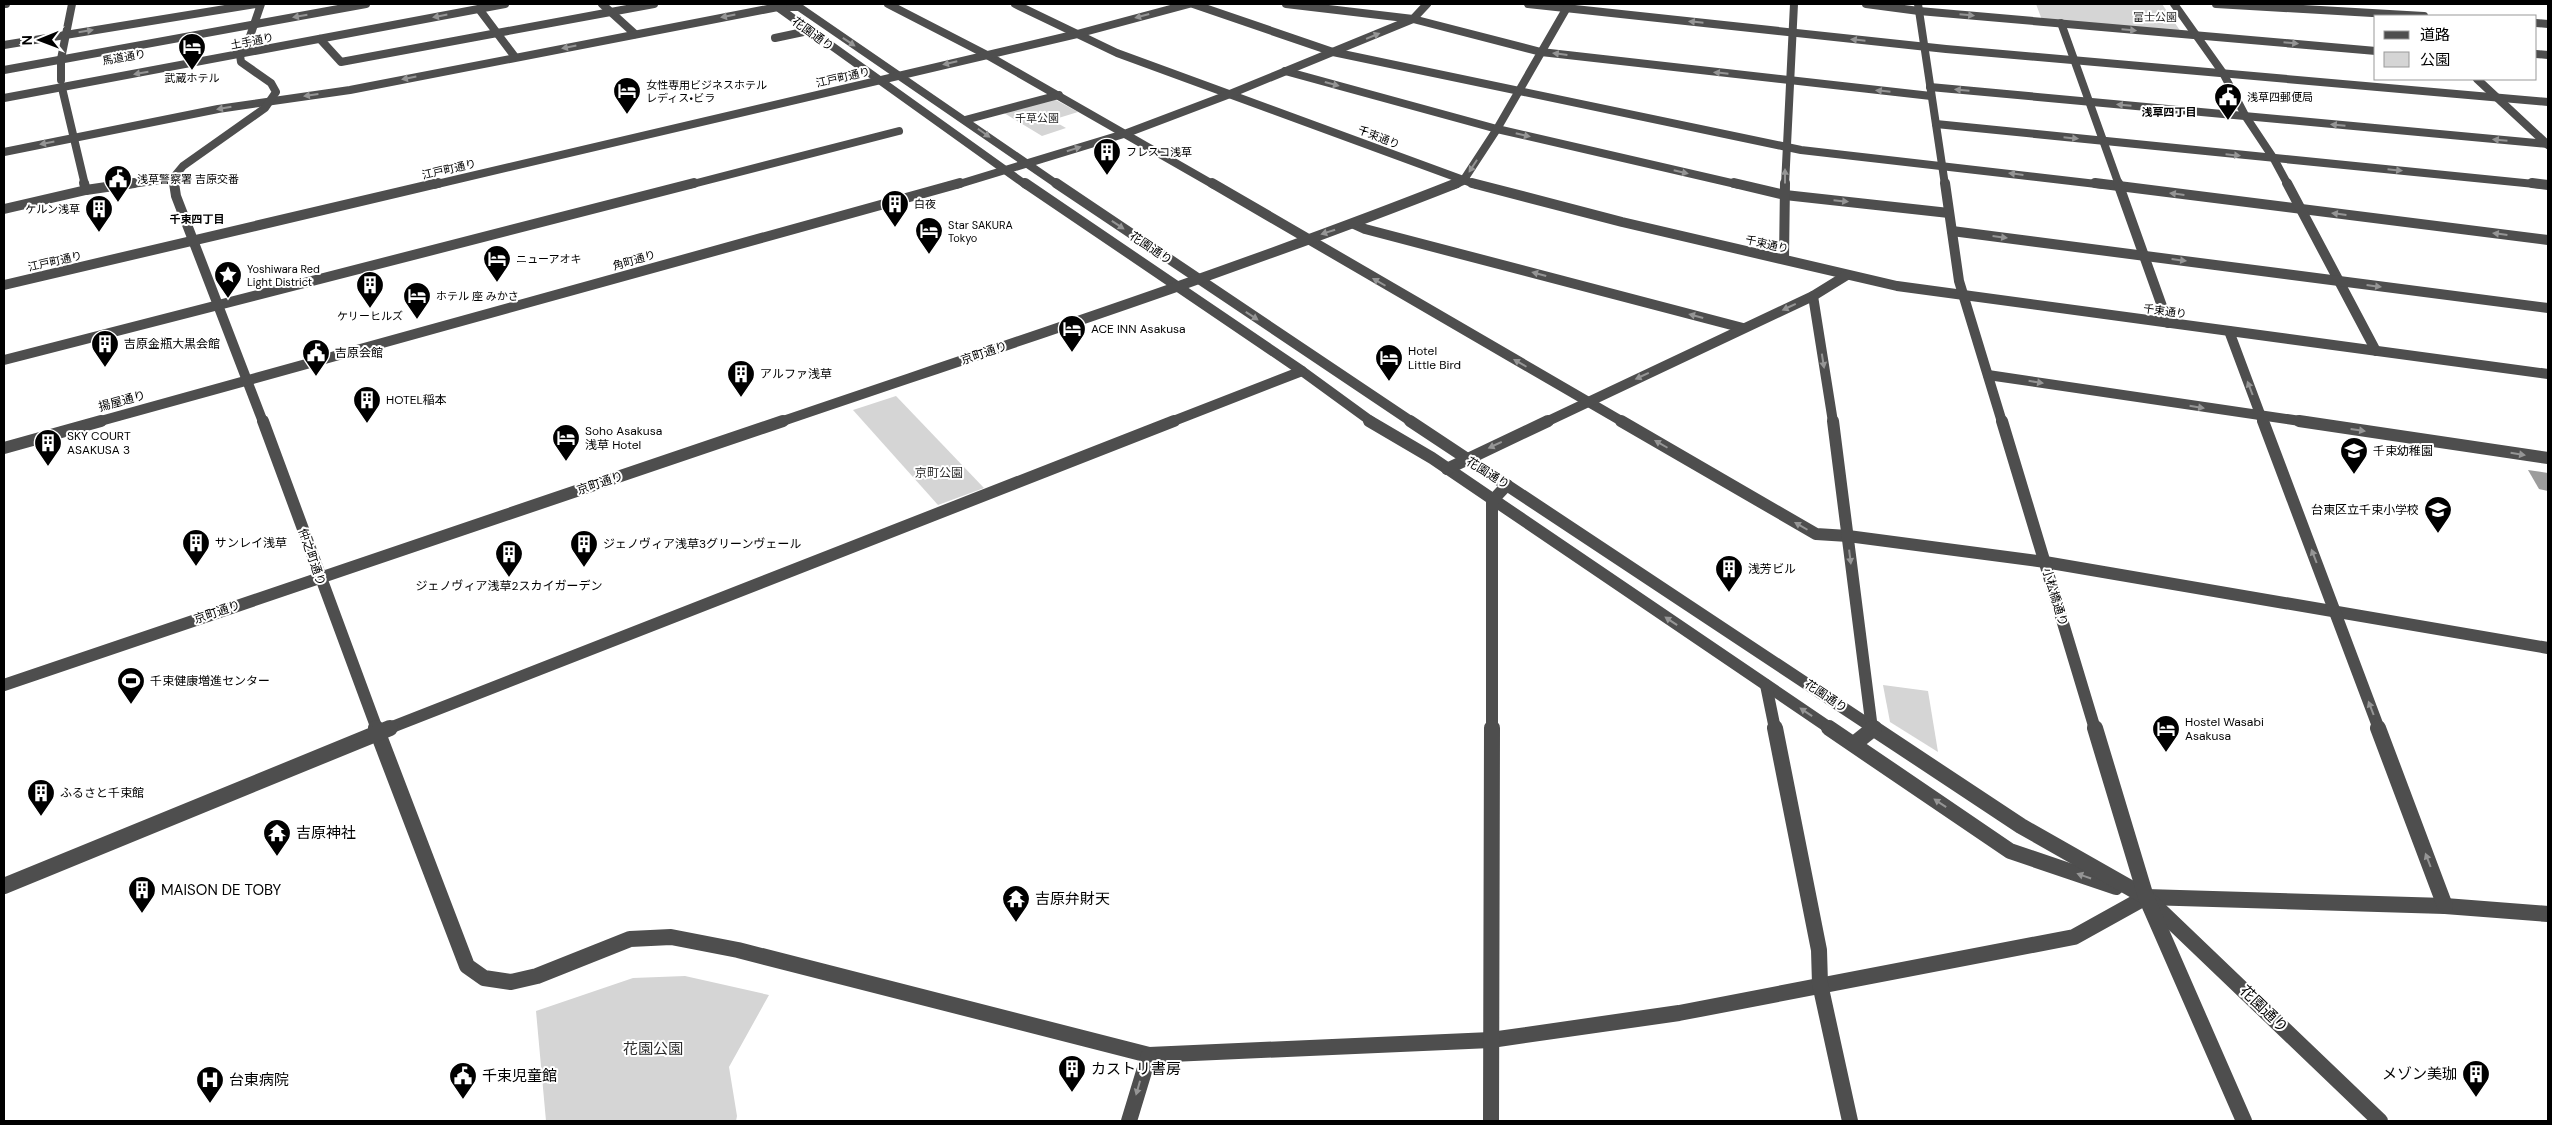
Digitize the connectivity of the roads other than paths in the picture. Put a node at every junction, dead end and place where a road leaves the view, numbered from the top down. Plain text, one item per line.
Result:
1 (72, 4) edge
2 (256, 4) edge
3 (261, 4) edge
4 (366, 4) edge
5 (468, 4) edge
6 (505, 4) edge
7 (602, 4) edge
8 (654, 4) edge
9 (793, 4) edge
10 (888, 4) edge
11 (1015, 4) edge
12 (1191, 4) edge
13 (1286, 4) edge
14 (1427, 4) edge
15 (1528, 4) edge
16 (1794, 4) edge
17 (1866, 4) edge
18 (2174, 4) edge
19 (2216, 4) edge
20 (2398, 4) edge
21 (774, 5) edge
22 (1567, 6) edge
23 (1918, 7) edge
24 (479, 9) junction
25 (610, 12) junction
26 (2394, 15) edge
27 (2409, 15) edge
28 (1413, 19) junction
29 (255, 24) junction
30 (2060, 24) junction
31 (829, 29) junction
32 (809, 32) junction
33 (1794, 32) junction
34 (497, 33) junction
35 (635, 34) junction
36 (1077, 34) junction
37 (66, 35) junction
38 (2196, 35) junction
39 (775, 38) dead end
40 (320, 39) junction
41 (4, 45) edge
42 (248, 45) junction
43 (1924, 47) junction
44 (2374, 51) edge
45 (1333, 52) junction
46 (1542, 52) junction
47 (240, 55) junction
48 (987, 55) junction
49 (515, 57) junction
50 (61, 59) junction
51 (2074, 60) junction
52 (4, 70) edge
53 (1285, 71) junction
54 (2223, 74) junction
55 (899, 75) junction
56 (877, 80) junction
57 (2478, 80) edge
58 (1790, 81) junction
59 (62, 84) junction
60 (1930, 86) junction
61 (4, 90) edge
62 (1518, 91) junction
63 (1230, 94) junction
64 (1059, 95) junction
65 (1931, 96) junction
66 (4, 98) edge
67 (2497, 98) junction
68 (272, 100) junction
69 (2089, 102) junction
70 (2548, 102) edge
71 (2246, 117) junction
72 (965, 120) junction
73 (1936, 124) junction
74 (1497, 129) junction
75 (898, 131) dead end
76 (1127, 132) junction
77 (73, 138) junction
78 (2102, 141) junction
79 (2548, 145) edge
80 (1785, 147) junction
81 (4, 152) edge
82 (2274, 159) junction
83 (1027, 164) junction
84 (1942, 165) junction
85 (1006, 170) junction
86 (174, 178) junction
87 (1463, 181) junction
88 (2548, 185) edge
89 (2119, 187) junction
90 (86, 190) junction
91 (1786, 195) junction
92 (4, 209) edge
93 (2299, 209) junction
94 (1949, 213) junction
95 (1354, 224) junction
96 (1952, 231) junction
97 (194, 239) junction
98 (1306, 239) junction
99 (2548, 240) edge
100 (2144, 256) junction
101 (1784, 259) junction
102 (1847, 275) junction
103 (1196, 279) junction
104 (2338, 281) junction
105 (4, 285) edge
106 (1175, 287) junction
107 (1813, 296) junction
108 (1964, 296) junction
109 (218, 305) junction
110 (2548, 308) edge
111 (2168, 323) junction
112 (1743, 328) junction
113 (2229, 331) junction
114 (2376, 350) junction
115 (4, 360) edge
116 (1302, 371) junction
117 (2548, 374) edge
118 (1988, 375) junction
119 (248, 380) junction
120 (1587, 402) junction
121 (2261, 417) junction
122 (4, 448) edge
123 (2548, 458) edge
124 (1465, 459) junction
125 (1447, 469) junction
126 (1507, 485) junction
127 (1492, 501) junction
128 (1848, 536) junction
129 (2045, 562) junction
130 (319, 578) junction
131 (2335, 612) junction
132 (2548, 648) edge
133 (4, 685) edge
134 (1766, 685) junction
135 (1874, 728) junction
136 (378, 734) junction
137 (1854, 744) junction
138 (4, 886) edge
139 (2146, 897) junction
140 (2445, 906) junction
141 (2548, 914) edge
142 (1820, 984) junction
143 (1491, 1040) junction
144 (1149, 1055) junction
145 (1129, 1121) edge
146 (1491, 1121) edge
147 (1850, 1121) edge
148 (2244, 1121) edge
149 (2380, 1121) edge

1 - 37 street
37 -> 2 street
3 - 29 street
4 -> 29 street
5 - 42 street, 土手通り
6 - 24 street, 土手通り
7 - 25 street
8 - 25 street
9 - 21 street
10 - 48 street
11 - 36 street, 千束通り
12 -> 36 street, 江戸町通り
12 - 45 street
13 - 28 street
14 - 28 street
15 - 22 street
16 - 33 street
17 - 23 street
18 - 38 street
19 - 26 street
20 - 27 street
21 - 31 street, 花園通り
21 - 32 street, 花園通り
21 -> 35 street
33 -> 22 street
22 - 46 street
23 -> 30 street
23 - 43 street, 小松橋通り
24 - 34 street
24 -> 40 street, 土手通り
25 - 34 street
25 - 35 street
45 -> 28 street, 角町通り
28 - 46 street
29 - 42 street
29 - 50 street
30 -> 38 street
30 - 51 street
31 - 32 street
31 -> 55 street, 花園通り
32 - 39 street
32 - 56 street, 花園通り
43 -> 33 street
33 - 58 street
34 - 40 street
34 - 49 street
35 -> 49 street
36 - 48 street, 江戸町通り
36 - 63 street, 千束通り
37 - 41 street
37 - 50 street
38 -> 44 street
38 - 54 street
40 - 47 street, 土手通り
42 - 47 street
42 - 59 street, 馬道通り
43 - 51 street
43 - 60 street, 小松橋通り
45 - 53 street, 角町通り
45 - 62 street
58 -> 46 street
46 - 62 street
47 -> 59 street, 土手通り
47 - 68 street
48 -> 55 street, 江戸町通り
48 - 64 street
49 -> 68 street
50 - 52 street
50 - 59 street
51 - 54 street
51 - 69 street
53 - 63 street, 角町通り
53 -> 74 street
54 - 67 street
54 - 71 street
55 - 56 street, 江戸町通り
55 - 72 street, 花園通り
56 - 85 street, 花園通り
56 - 97 street, 江戸町通り
57 - 67 street
65 -> 58 street
58 - 80 street
59 - 61 street, 馬道通り
59 - 66 street, 土手通り
59 - 77 street
60 - 65 street, 小松橋通り
69 -> 60 street
62 - 74 street
62 - 80 street
63 - 76 street, 角町通り
63 - 87 street, 千束通り
64 - 72 street
64 - 76 street
65 - 73 street, 小松橋通り
67 - 70 street
67 - 79 street
68 -> 77 street
68 - 86 street
71 -> 69 street
69 - 78 street
79 -> 71 street
71 - 82 street
72 -> 83 street, 花園通り
73 -> 78 street
73 - 84 street, 小松橋通り
74 -> 87 street
74 -> 91 street
75 - 109 street
83 -> 76 street, 角町通り
76 - 98 street
77 -> 81 street
77 - 90 street
78 -> 82 street
78 - 89 street
80 - 84 street
91 -> 80 street
82 -> 88 street
82 - 93 street
83 - 85 street, 角町通り
83 -> 103 street, 花園通り
89 -> 84 street
84 - 94 street, 小松橋通り
85 - 106 street, 花園通り
85 - 119 street, 角町通り
86 - 90 street
86 - 97 street, 仲之町通り
87 - 95 street, 京町通り
87 - 101 street, 千束通り
93 -> 89 street
89 - 100 street
90 - 92 street
91 -> 94 street
91 - 101 street
99 -> 93 street
93 - 104 street
94 - 96 street, 小松橋通り
95 -> 98 street, 京町通り
112 -> 95 street
96 -> 100 street
96 - 108 street, 小松橋通り
97 - 105 street, 江戸町通り
97 - 109 street, 仲之町通り
98 - 103 street, 京町通り
120 -> 98 street
100 -> 104 street
100 - 111 street
101 - 102 street, 千束通り
102 - 107 street
102 - 108 street, 千束通り
103 - 106 street, 京町通り
103 -> 124 street, 花園通り
104 -> 110 street
104 - 114 street
106 - 116 street, 花園通り
106 - 130 street, 京町通り
107 -> 112 street
107 -> 128 street
108 - 111 street, 千束通り
108 - 118 street, 小松橋通り
109 - 115 street
109 - 119 street, 仲之町通り
111 - 113 street, 千束通り
112 -> 120 street
113 - 114 street, 千束通り
121 -> 113 street
114 - 117 street, 千束通り
116 - 125 street, 花園通り
116 - 136 street
118 -> 121 street
118 - 129 street, 小松橋通り
119 - 122 street, 揚屋通り
119 - 130 street, 仲之町通り
120 -> 124 street
128 -> 120 street
121 -> 123 street
131 -> 121 street
124 - 125 street
124 - 126 street, 花園通り
125 - 127 street, 花園通り
126 - 127 street
126 - 135 street, 花園通り
134 -> 127 street, 花園通り
127 - 143 street
128 - 129 street
128 -> 135 street
129 - 131 street
129 - 139 street, 小松橋通り
130 - 133 street, 京町通り
130 - 136 street, 仲之町通り
131 - 132 street
140 -> 131 street
137 -> 134 street, 花園通り
134 - 142 street
135 - 137 street
135 - 139 street, 花園通り
136 - 138 street
136 - 144 street, 仲之町通り
139 -> 137 street, 花園通り
139 - 140 street
139 - 142 street, 仲之町通り
139 - 148 street, 小松橋通り
139 - 149 street, 花園通り
140 - 141 street
142 - 143 street, 仲之町通り
142 - 147 street
143 - 144 street, 仲之町通り
143 - 146 street
144 -> 145 street

